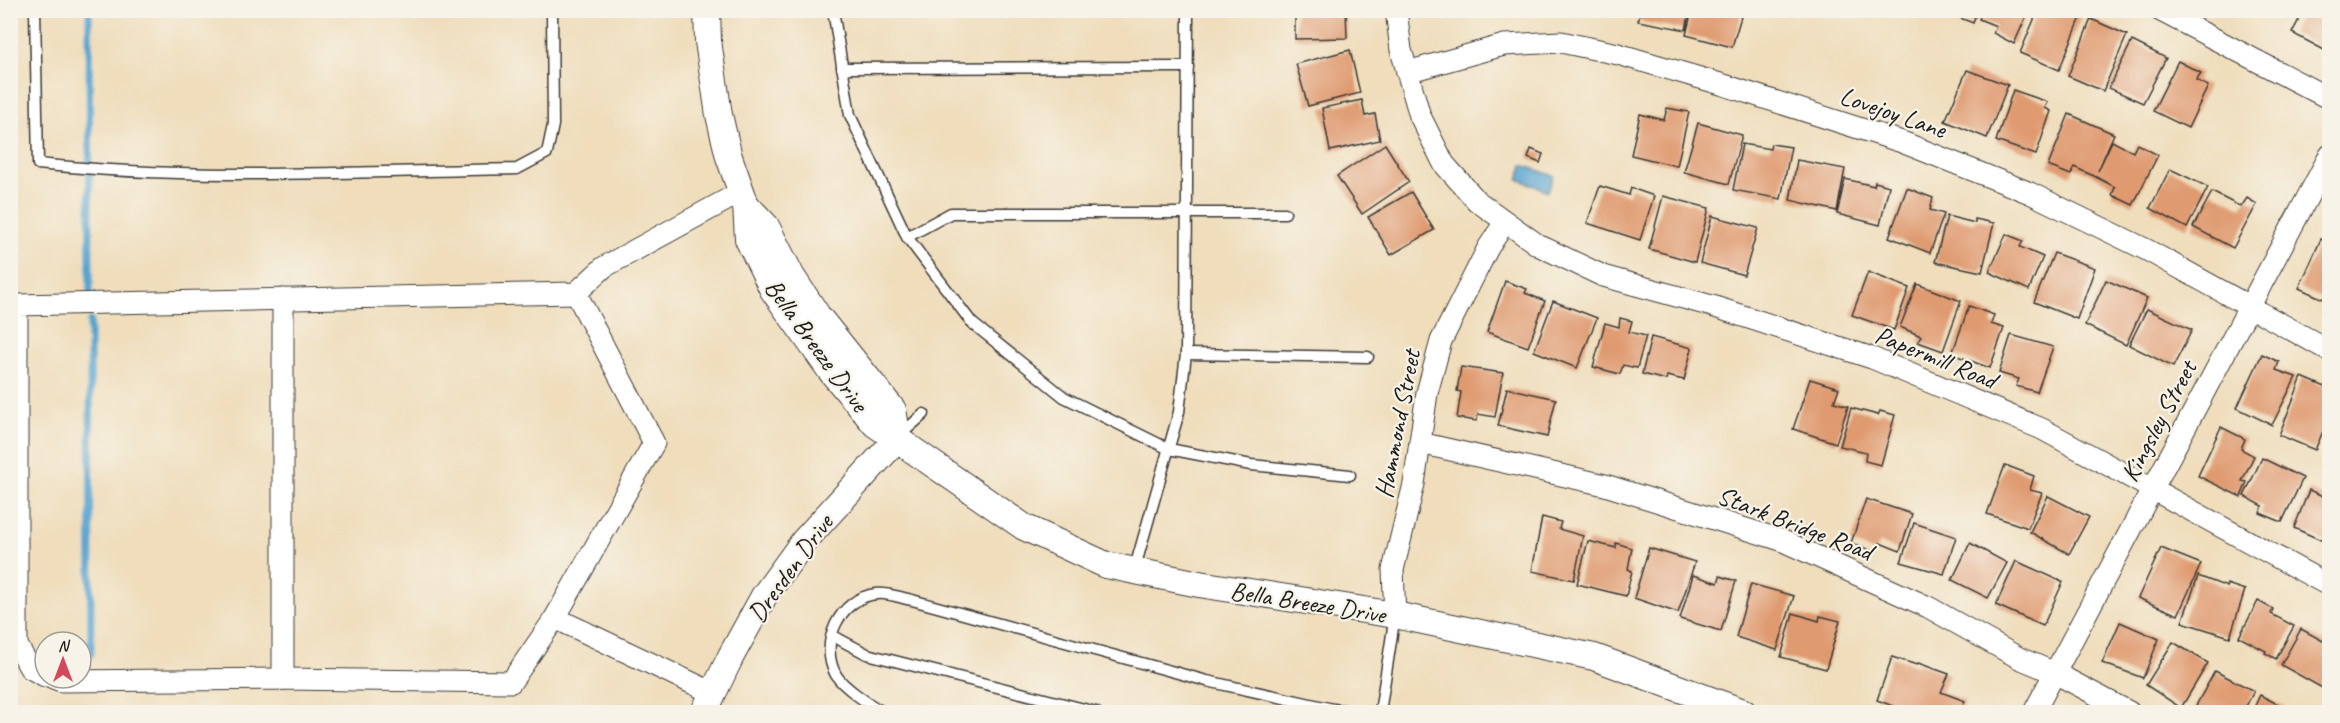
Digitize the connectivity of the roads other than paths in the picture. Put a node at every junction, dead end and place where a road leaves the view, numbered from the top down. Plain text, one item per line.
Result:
1 (35, 10) edge
2 (552, 10) edge
3 (707, 10) edge
4 (833, 10) edge
5 (1188, 10) edge
6 (1396, 10) edge
7 (2159, 10) edge
8 (1188, 67) junction
9 (842, 68) junction
10 (1407, 72) junction
11 (2330, 99) edge
12 (2330, 155) edge
13 (744, 199) junction
14 (1187, 211) junction
15 (1286, 213) dead end
16 (1505, 222) junction
17 (907, 237) junction
18 (576, 293) junction
19 (283, 299) junction
20 (2249, 306) junction
21 (2330, 351) edge
22 (1185, 354) junction
23 (1368, 357) dead end
24 (924, 414) dead end
25 (897, 438) junction
26 (1420, 443) junction
27 (1169, 449) junction
28 (1350, 475) dead end
29 (2152, 489) junction
30 (1134, 571) junction
31 (2330, 586) edge
32 (1395, 615) junction
33 (555, 618) junction
34 (833, 636) junction
35 (33, 670) edge
36 (2055, 673) junction
37 (283, 679) junction
38 (93, 681) edge
39 (709, 703) edge
40 (883, 712) edge
41 (1096, 712) edge
42 (1361, 712) edge
43 (1380, 712) edge
44 (1743, 712) edge
45 (2034, 712) edge
46 (2129, 712) edge

1 - 2 lane
3 - 13 street, Bella Breeze Drive
4 - 9 lane
5 - 8 lane
6 - 10 street, Papermill Road
7 - 11 street
8 - 9 lane
8 - 14 lane
9 - 17 lane
10 - 16 street, Papermill Road
10 - 20 street, Lovejoy Lane
12 - 20 street, Kingsley Street
13 - 18 street
13 - 25 street, Bella Breeze Drive
14 - 15 lane
14 - 17 lane
14 - 22 lane
16 - 26 street, Hammond Street
16 - 29 street, Papermill Road
17 - 27 lane
18 - 19 street
18 - 33 street
19 - 35 street
19 - 37 street
20 - 21 street, Lovejoy Lane
20 - 29 street, Kingsley Street
22 - 23 lane
22 - 27 lane
24 - 25 lane
25 - 30 street, Bella Breeze Drive
25 - 39 street, Dresden Drive
26 - 32 street, Hammond Street
26 - 36 street, Stark Bridge Road
27 - 28 lane
27 - 30 lane
29 - 31 street, Papermill Road
29 - 36 street, Kingsley Street
30 - 32 street, Bella Breeze Drive
32 - 43 lane
32 - 44 street, Bella Breeze Drive
33 - 37 street
33 - 39 street
34 - 40 lane
34 - 41 lane
34 - 42 lane
36 - 45 street, Kingsley Street
36 - 46 street, Stark Bridge Road
37 - 38 street

